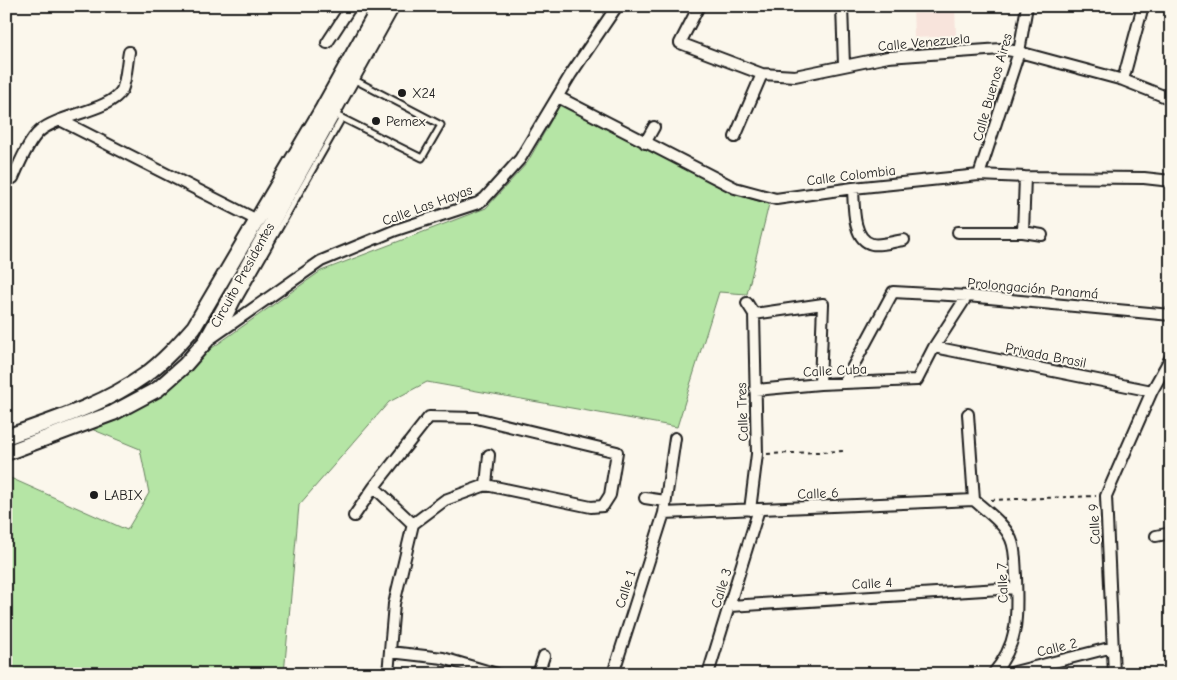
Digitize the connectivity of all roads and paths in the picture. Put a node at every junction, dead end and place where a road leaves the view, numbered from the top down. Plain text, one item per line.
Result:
1 (351, 6) edge
2 (380, 6) edge
3 (392, 6) edge
4 (617, 6) edge
5 (699, 6) edge
6 (842, 6) edge
7 (1026, 6) edge
8 (1142, 6) edge
9 (327, 43) dead end
10 (129, 52) dead end
11 (1019, 52) junction
12 (844, 65) junction
13 (762, 74) junction
14 (347, 76) junction
15 (1123, 80) junction
16 (558, 97) junction
17 (1171, 99) edge
18 (332, 113) junction
19 (60, 120) junction
20 (654, 127) dead end
21 (735, 137) dead end
22 (645, 143) junction
23 (979, 175) junction
24 (1025, 177) junction
25 (13, 178) dead end
26 (1171, 181) edge
27 (853, 188) junction
28 (257, 220) junction
29 (958, 232) dead end
30 (1023, 232) junction
31 (1042, 235) dead end
32 (904, 240) dead end
33 (967, 296) junction
34 (746, 303) dead end
35 (754, 314) junction
36 (1171, 315) edge
37 (222, 331) junction
38 (206, 342) junction
39 (934, 347) junction
40 (1171, 357) edge
41 (844, 383) junction
42 (820, 384) junction
43 (755, 390) junction
44 (1152, 391) junction
45 (968, 414) dead end
46 (11, 433) edge
47 (675, 438) dead end
48 (843, 451) dead end
49 (6, 453) edge
50 (757, 454) junction
51 (489, 455) dead end
52 (486, 485) junction
53 (374, 487) junction
54 (1106, 496) junction
55 (646, 498) dead end
56 (974, 500) junction
57 (666, 501) junction
58 (755, 510) junction
59 (664, 513) junction
60 (354, 516) dead end
61 (413, 524) junction
62 (1171, 533) edge
63 (1156, 536) dead end
64 (1016, 588) junction
65 (730, 606) junction
66 (1114, 647) junction
67 (390, 652) junction
68 (544, 656) dead end
69 (388, 674) edge
70 (497, 674) edge
71 (538, 674) edge
72 (613, 674) edge
73 (708, 674) edge
74 (993, 674) edge
75 (1007, 674) edge
76 (1114, 674) edge

1 - 9 street
2 - 14 main road, Circuito Presidentes
3 - 14 main road, Circuito Presidentes
4 - 16 street, Calle Las Hayas
5 - 13 street, Calle Venezuela
6 - 12 street
7 - 11 street, Calle Buenos Aires
8 - 15 street
10 - 19 street
11 - 12 street, Calle Venezuela
11 - 15 street, Calle Venezuela
11 - 23 street, Calle Buenos Aires
12 - 13 street, Calle Venezuela
13 - 21 street
14 - 18 main road, Circuito Presidentes
14 - 18 lane
15 - 17 street, Calle Venezuela
16 - 22 street, Calle Colombia
16 - 37 street, Calle Las Hayas
18 - 28 main road, Circuito Presidentes
18 - 37 lane
18 - 38 main road, Circuito Presidentes
19 - 25 street
19 - 28 street
20 - 22 street
22 - 27 street, Calle Colombia
23 - 24 street, Calle Colombia
23 - 27 street, Calle Colombia
24 - 26 street, Calle Colombia
24 - 30 street
27 - 32 street
28 - 46 main road, Circuito Presidentes
29 - 30 street
30 - 31 street
33 - 36 street, Prolongación Panamá
33 - 39 street
33 - 41 street, Prolongación Panamá
34 - 35 street
35 - 42 street
35 - 43 street, Calle Tres
37 - 38 street, Calle Las Hayas
38 - 49 main road, Circuito Presidentes
39 - 41 street, Calle Cuba
39 - 44 street, Privada Brasil
40 - 44 street, Calle 9
41 - 42 street, Calle Cuba
42 - 43 street, Calle Cuba
43 - 50 street, Calle Tres
44 - 54 street, Calle 9
45 - 56 street
47 - 57 street, Calle 1
48 - 50 path
50 - 58 street, Calle Tres
51 - 52 street
52 - 53 street
52 - 61 street
53 - 60 street
53 - 61 street
54 - 56 path
54 - 66 street, Calle 9
55 - 57 street
56 - 58 street, Calle 6
56 - 64 street, Calle 7
57 - 59 street, Calle 1
58 - 59 street, Calle 6
58 - 65 street, Calle 3
59 - 72 street, Calle 1
61 - 67 street
62 - 63 street
64 - 65 street, Calle 4
64 - 74 street, Calle 7
65 - 73 street, Calle 3
66 - 75 street, Calle 2
66 - 76 street, Calle 9
67 - 69 street
67 - 70 street
68 - 71 street

